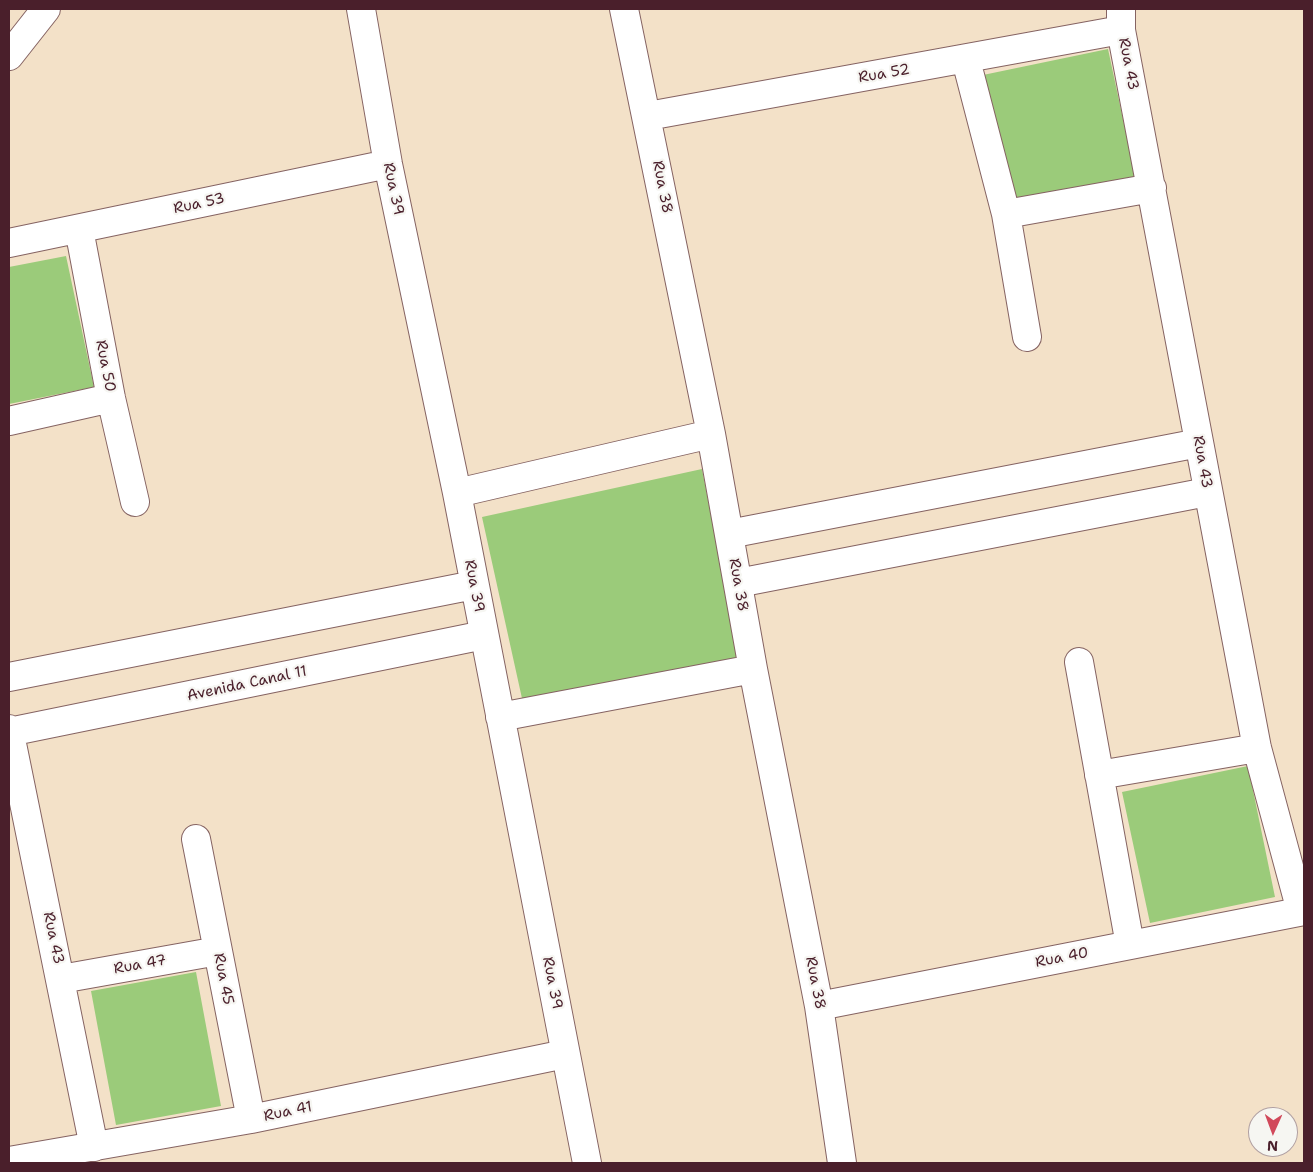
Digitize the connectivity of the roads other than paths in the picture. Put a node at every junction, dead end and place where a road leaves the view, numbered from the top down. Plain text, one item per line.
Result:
1 (46, 9) edge
2 (361, 9) edge
3 (624, 9) edge
4 (1121, 19) edge
5 (9, 56) edge
6 (966, 60) junction
7 (648, 116) junction
8 (388, 164) junction
9 (1152, 188) junction
10 (1006, 214) junction
11 (79, 229) junction
12 (9, 243) edge
13 (1027, 337) dead end
14 (111, 398) junction
15 (9, 421) edge
16 (711, 434) junction
17 (1199, 443) junction
18 (1207, 492) junction
19 (457, 493) junction
20 (135, 502) dead end
21 (729, 534) junction
22 (738, 583) junction
23 (474, 586) junction
24 (484, 635) junction
25 (1078, 662) dead end
26 (753, 669) junction
27 (9, 677) edge
28 (500, 717) junction
29 (9, 731) edge
30 (1257, 748) junction
31 (1099, 775) junction
32 (196, 839) dead end
33 (1303, 911) edge
34 (1130, 945) junction
35 (218, 951) junction
36 (61, 979) junction
37 (819, 1006) junction
38 (565, 1054) junction
39 (251, 1119) junction
40 (94, 1147) junction
41 (9, 1161) edge
42 (587, 1163) edge
43 (842, 1163) edge

1 - 5 street
2 - 8 street, Rua 39
3 - 7 street, Rua 38
4 - 6 street, Rua 52
4 - 9 street, Rua 43
6 - 7 street, Rua 52
6 - 10 street
7 - 16 street, Rua 38
8 - 11 street, Rua 53
8 - 19 street, Rua 39
9 - 10 street
9 - 17 street, Rua 43
10 - 13 street
11 - 12 street, Rua 53
11 - 14 street, Rua 50
14 - 15 street
14 - 20 street, Rua 50
16 - 19 street
16 - 21 street, Rua 38
17 - 18 street, Rua 43
17 - 21 street
18 - 22 street
18 - 30 street, Rua 43
19 - 23 street, Rua 39
21 - 22 street, Rua 38
22 - 26 street, Rua 38
23 - 24 street, Rua 39
23 - 27 street
24 - 28 street, Rua 39
24 - 29 street, Avenida Canal 11
25 - 31 street
26 - 28 street
26 - 37 street, Rua 38
28 - 38 street, Rua 39
29 - 36 street, Rua 43
30 - 31 street
30 - 33 street, Rua 43
31 - 34 street
32 - 35 street, Rua 45
33 - 34 street, Rua 40
34 - 37 street, Rua 40
35 - 36 street, Rua 47
35 - 39 street, Rua 45
36 - 40 street, Rua 43
37 - 43 street, Rua 38
38 - 39 street, Rua 41
38 - 42 street, Rua 39
39 - 40 street, Rua 41
40 - 41 street, Rua 41

